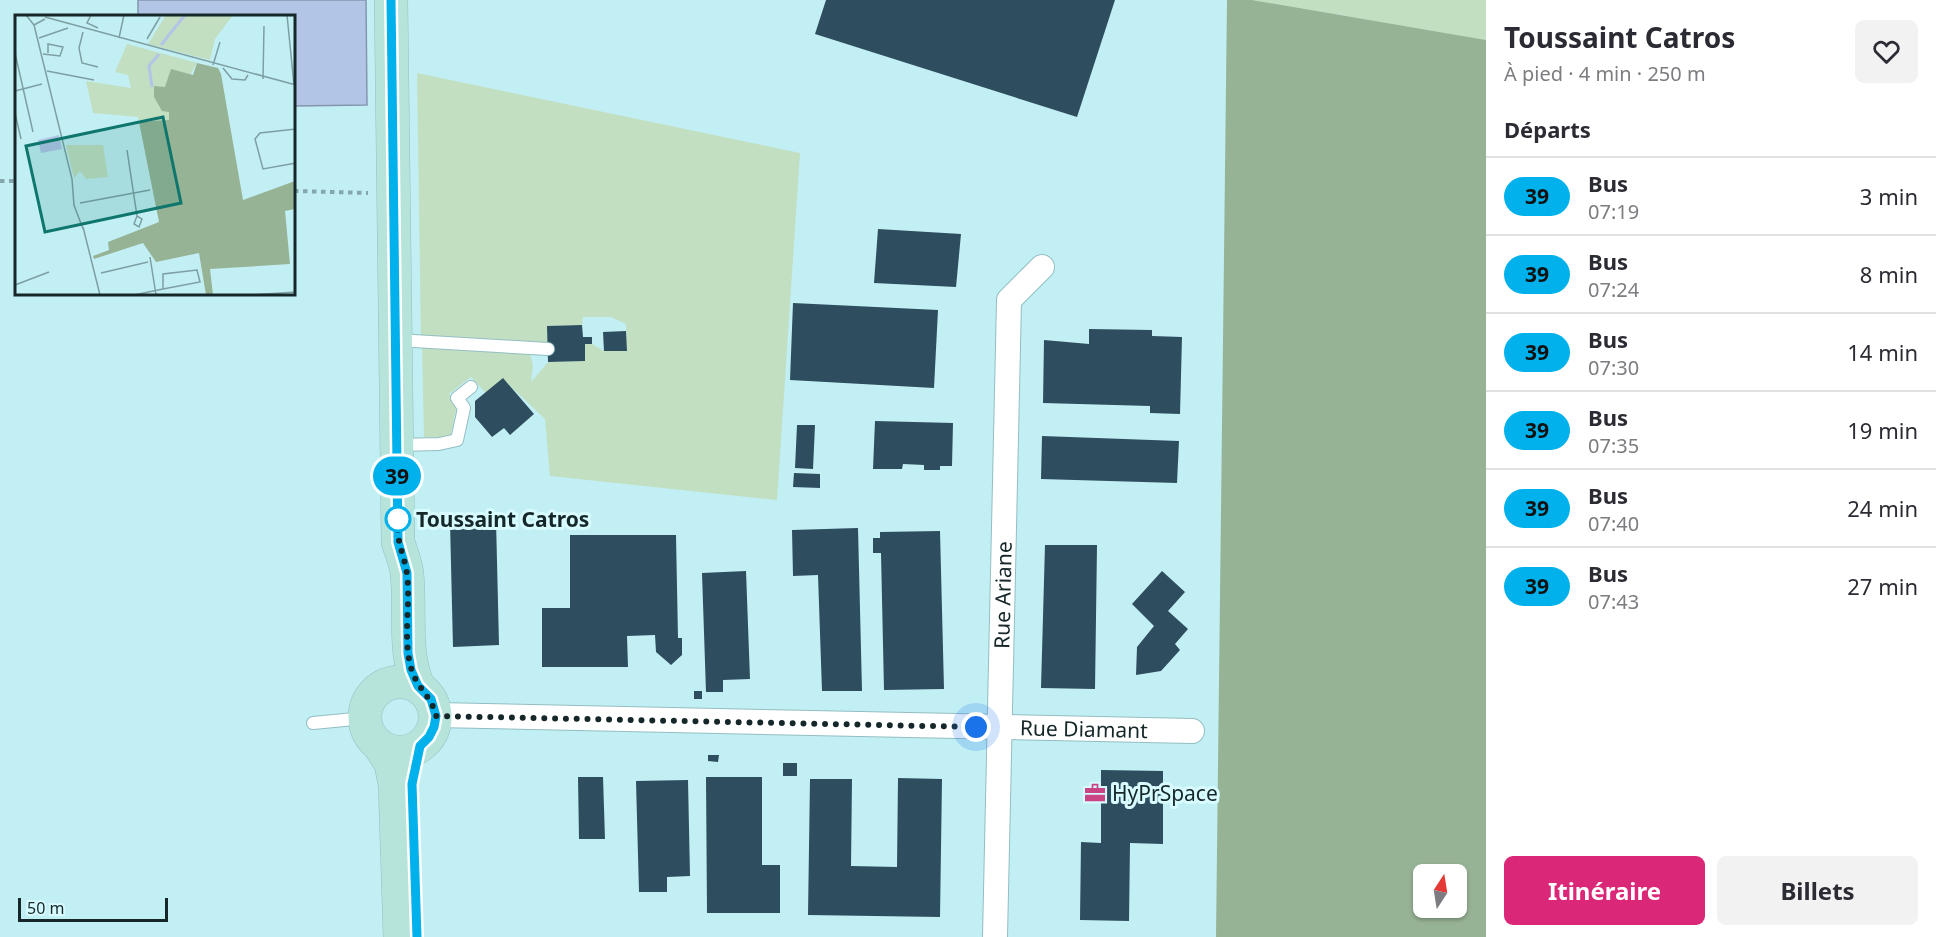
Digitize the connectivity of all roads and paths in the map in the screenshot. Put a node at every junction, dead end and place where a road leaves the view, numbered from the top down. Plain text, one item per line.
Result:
1 (391, 0) edge
2 (296, 191) edge
3 (394, 194) junction
4 (1042, 267) dead end
5 (396, 340) junction
6 (548, 349) dead end
7 (471, 387) dead end
8 (397, 445) junction
9 (398, 542) junction
10 (418, 686) junction
11 (379, 689) junction
12 (436, 716) junction
13 (313, 723) dead end
14 (1000, 727) junction
15 (372, 731) junction
16 (1192, 731) dead end
17 (420, 746) junction
18 (400, 937) edge
19 (417, 937) edge
20 (995, 937) edge

1 - 3 street
2 - 3 path
3 - 5 street
4 - 14 street, Rue Ariane
5 - 6 lane
5 - 8 street
7 - 8 lane
8 - 9 street
9 - 10 street
9 - 11 street
10 - 11 street
10 - 12 street
11 - 15 street
12 - 14 street, Rue Diamant
12 - 17 street
13 - 15 lane
14 - 16 street, Rue Diamant
14 - 20 street, Rue Ariane
15 - 17 street
15 - 18 street
17 - 19 street

